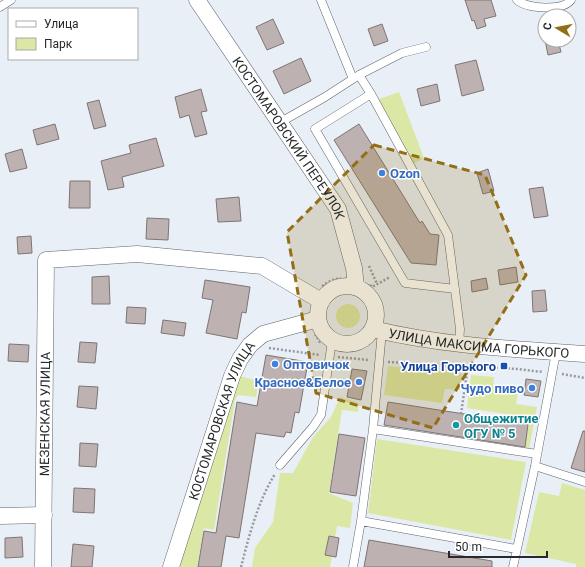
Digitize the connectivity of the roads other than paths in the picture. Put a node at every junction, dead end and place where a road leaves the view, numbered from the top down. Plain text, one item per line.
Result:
1 (12, 0) edge
2 (196, 0) edge
3 (321, 0) edge
4 (517, 0) edge
5 (571, 0) edge
6 (0, 7) edge
7 (426, 47) dead end
8 (356, 77) junction
9 (371, 94) junction
10 (279, 123) junction
11 (355, 282) junction
12 (455, 289) junction
13 (318, 298) junction
14 (314, 320) junction
15 (378, 330) junction
16 (332, 341) junction
17 (459, 345) junction
18 (556, 352) junction
19 (585, 354) edge
20 (373, 429) junction
21 (537, 454) junction
22 (280, 465) road end
23 (535, 466) junction
24 (585, 482) edge
25 (44, 515) junction
26 (0, 516) edge
27 (361, 521) junction
28 (516, 549) junction
29 (43, 567) edge
30 (171, 567) edge
31 (353, 567) edge
32 (513, 567) edge

1 - 6 lane
2 - 10 street, КОСТОМАРОВСКИЙ ПЕРЕУЛОК
3 - 8 lane
4 - 5 lane
7 - 8 lane
8 - 9 lane
8 - 10 lane
9 - 12 lane
9 - 12 lane
10 - 11 street, КОСТОМАРОВСКИЙ ПЕРЕУЛОК
11 - 13 street
11 - 15 street
12 - 17 lane
13 - 14 street
13 - 25 street, МЕЗЕНСКАЯ УЛИЦА
14 - 16 street
14 - 30 street, КОСТОМАРОВСКАЯ УЛИЦА
15 - 16 street
15 - 17 street, УЛИЦА МАКСИМА ГОРЬКОГО
15 - 20 lane
16 - 22 lane
17 - 18 street, УЛИЦА МАКСИМА ГОРЬКОГО
18 - 19 street, УЛИЦА МАКСИМА ГОРЬКОГО
18 - 21 lane
20 - 21 lane
20 - 27 lane
21 - 23 lane
23 - 24 lane
23 - 28 lane
25 - 26 street
25 - 29 street, МЕЗЕНСКАЯ УЛИЦА
27 - 28 lane
27 - 31 lane
28 - 32 lane

